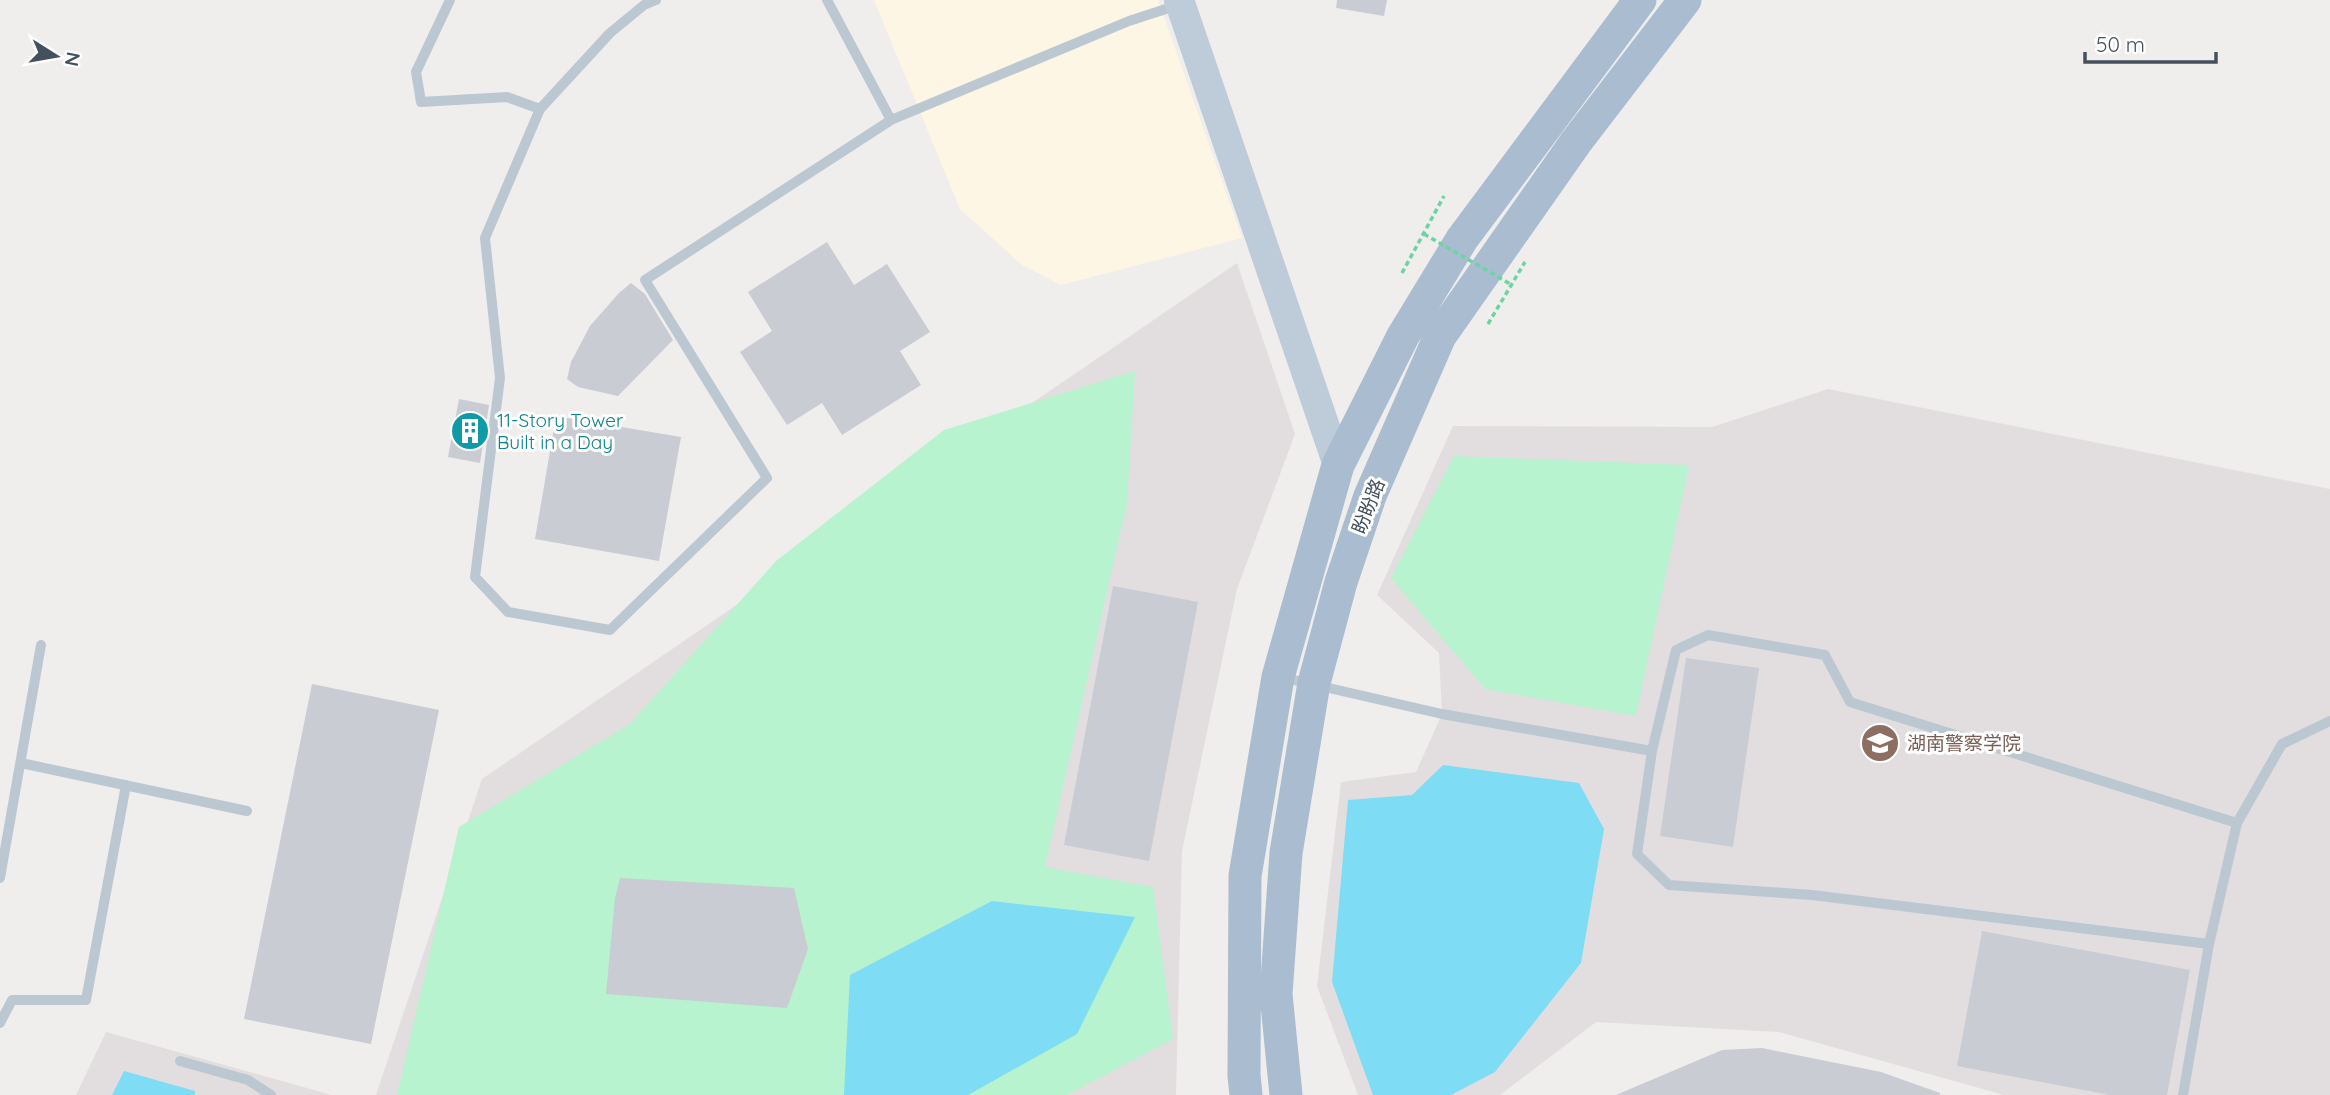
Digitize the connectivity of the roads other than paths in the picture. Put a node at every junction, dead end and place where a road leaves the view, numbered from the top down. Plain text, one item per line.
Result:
1 (450, 0) edge
2 (656, 0) edge
3 (827, 0) edge
4 (1640, 0) edge
5 (1685, 0) edge
6 (1180, 2) edge
7 (540, 109) junction
8 (891, 120) junction
9 (1338, 465) junction
10 (41, 645) dead end
11 (1278, 677) junction
12 (1314, 684) junction
13 (2330, 721) edge
14 (1652, 751) junction
15 (21, 762) junction
16 (126, 785) junction
17 (247, 811) dead end
18 (2237, 823) junction
19 (0, 878) edge
20 (2209, 944) junction
21 (0, 1023) edge
22 (180, 1061) dead end
23 (271, 1095) edge
24 (1246, 1095) edge
25 (1286, 1095) edge
26 (2183, 1095) edge

1 - 7 lane
2 - 7 lane
3 - 8 lane
4 - 9 main road, 盼盼路
5 - 12 main road, 盼盼路
6 - 8 lane
6 - 9 main road
7 - 8 lane
9 - 11 main road, 盼盼路
10 - 15 lane
11 - 12 lane
11 - 24 main road, 盼盼路
12 - 14 lane
12 - 25 main road, 盼盼路
13 - 18 lane
14 - 18 lane
14 - 20 lane
15 - 16 lane
15 - 19 lane
16 - 17 lane
16 - 21 lane
18 - 20 lane
20 - 26 lane
22 - 23 lane

